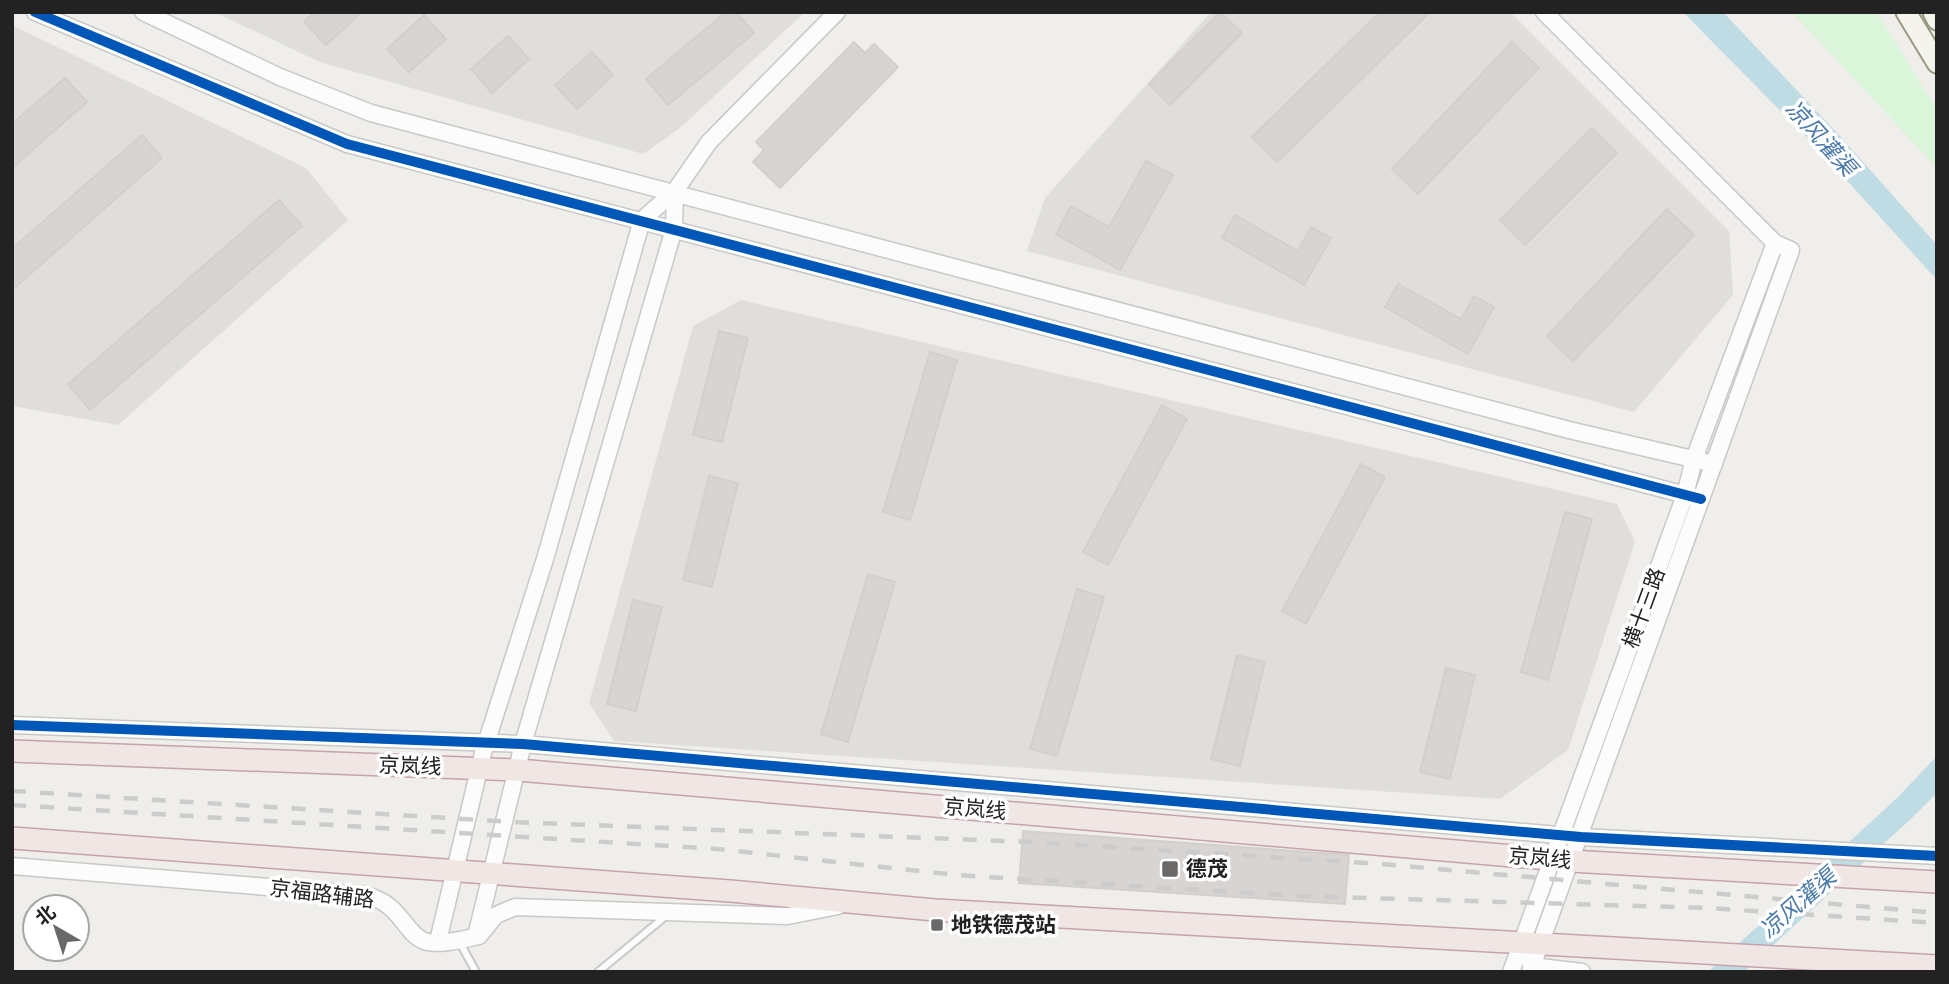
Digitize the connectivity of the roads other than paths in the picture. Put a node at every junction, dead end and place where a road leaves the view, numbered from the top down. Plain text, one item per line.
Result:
1 (35, 12) edge
2 (143, 12) edge
3 (837, 12) edge
4 (1544, 12) edge
5 (1906, 12) edge
6 (1933, 12) edge
7 (1937, 20) edge
8 (1937, 63) edge
9 (675, 191) junction
10 (642, 220) junction
11 (674, 229) junction
12 (1775, 243) junction
13 (1694, 458) junction
14 (1714, 464) junction
15 (1685, 495) junction
16 (1702, 499) junction
17 (12, 726) edge
18 (487, 742) junction
19 (523, 744) junction
20 (12, 751) edge
21 (479, 769) junction
22 (518, 770) junction
23 (1561, 835) junction
24 (1581, 837) junction
25 (12, 838) edge
26 (1937, 856) edge
27 (1561, 860) junction
28 (12, 866) edge
29 (454, 871) junction
30 (493, 873) junction
31 (1937, 882) edge
32 (855, 903) junction
33 (668, 914) junction
34 (475, 937) junction
35 (458, 939) junction
36 (438, 941) junction
37 (1533, 941) junction
38 (1937, 966) edge
39 (1531, 969) edge
40 (476, 972) edge
41 (598, 972) edge
42 (1511, 972) edge
43 (1582, 972) edge
44 (1918, 972) edge

1 - 10 street
2 - 9 street
3 - 9 street
4 - 12 street
5 - 8 main road
6 - 7 main road
9 - 10 street
9 - 11 street
9 - 13 street
10 - 11 street
10 - 18 street
11 - 15 street
11 - 19 street
12 - 13 street, 横十三路
12 - 14 street, 横十三路
13 - 14 street
13 - 15 street, 横十三路
14 - 16 street, 横十三路
15 - 16 street
15 - 23 street, 横十三路
16 - 24 street, 横十三路
17 - 18 street
18 - 19 street
18 - 21 street
19 - 22 street
19 - 23 street
20 - 21 highway, 京岚线
21 - 22 highway, 京岚线
21 - 29 street
22 - 27 highway, 京岚线
22 - 30 street
23 - 24 street
23 - 27 street, 横十三路
24 - 26 street
24 - 27 street, 横十三路
25 - 29 highway
27 - 31 highway, 京岚线
27 - 37 street, 横十三路
28 - 36 street, 京福路辅路
29 - 30 highway
29 - 36 street
30 - 32 highway
30 - 34 street
32 - 33 street
32 - 37 highway
33 - 34 street
33 - 41 lane
34 - 35 street
35 - 36 street
35 - 40 lane
37 - 38 highway
37 - 39 street
37 - 42 street, 横十三路
38 - 44 highway
39 - 43 street

